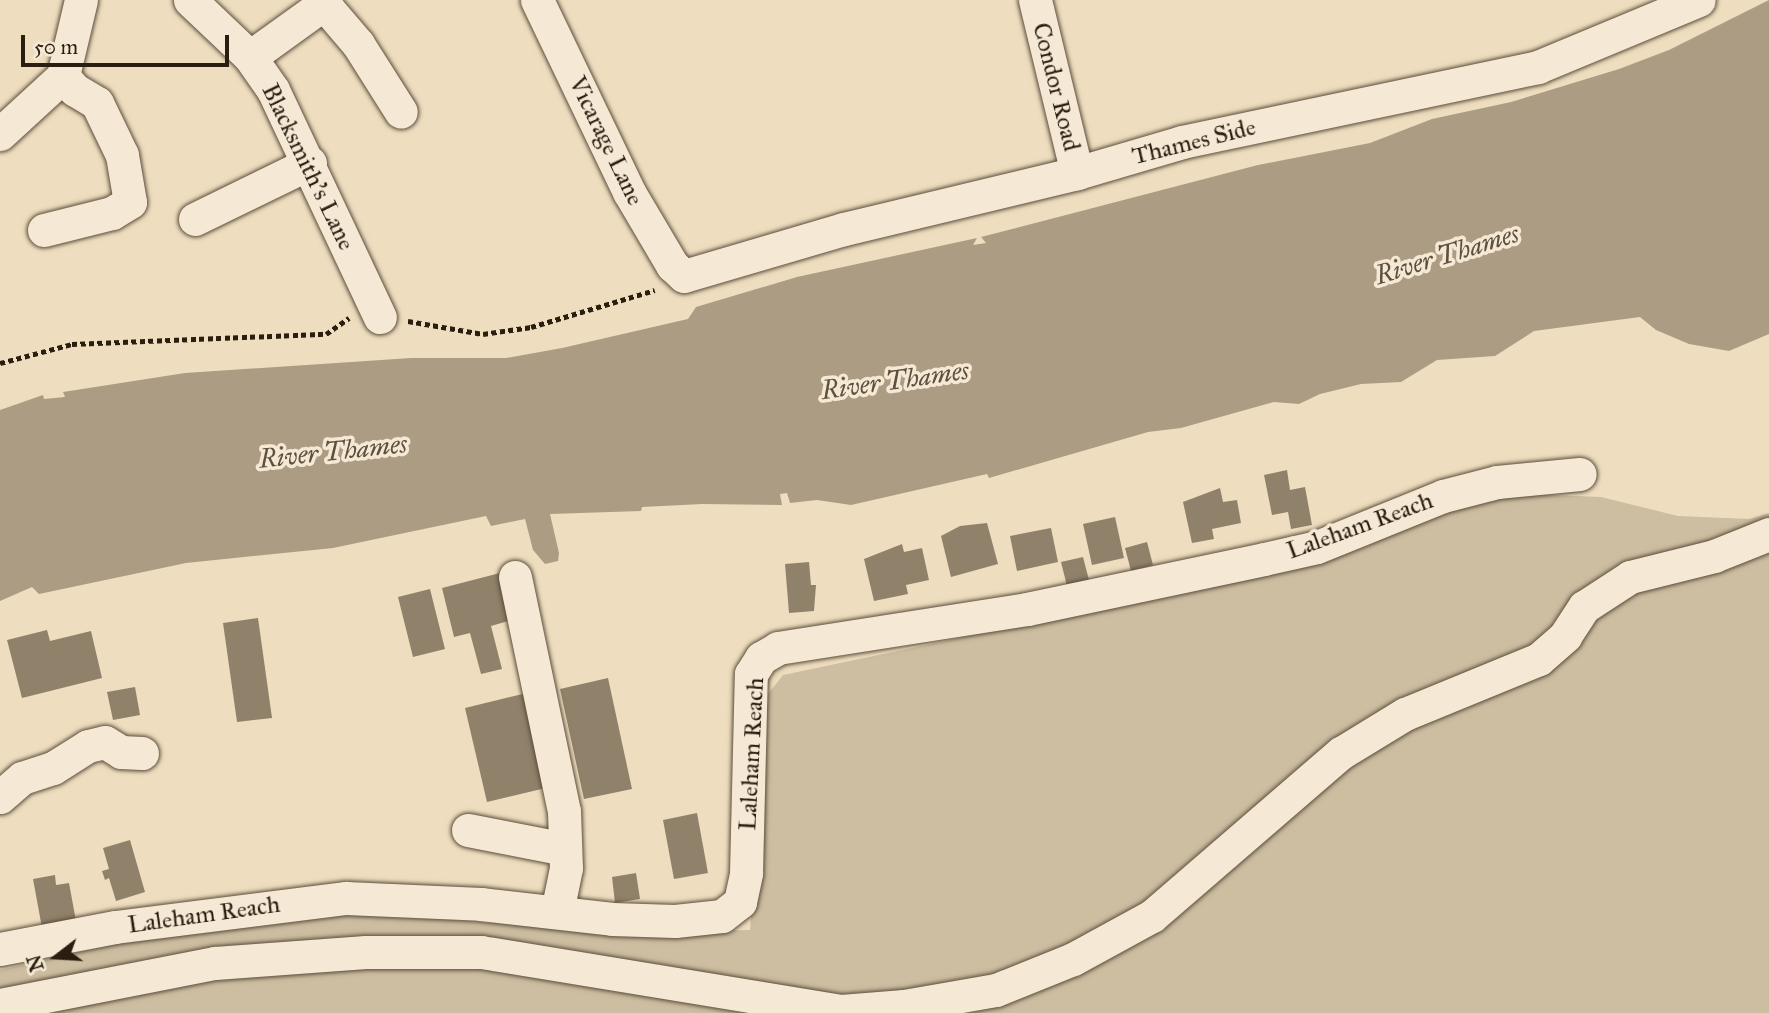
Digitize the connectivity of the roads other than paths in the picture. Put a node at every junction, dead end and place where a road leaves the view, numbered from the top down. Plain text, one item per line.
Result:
1 (81, 0) edge
2 (190, 0) edge
3 (537, 0) edge
4 (1035, 0) edge
5 (1699, 0) edge
6 (250, 57) junction
7 (63, 76) junction
8 (401, 112) dead end
9 (0, 134) edge
10 (310, 163) junction
11 (1077, 173) junction
12 (195, 219) dead end
13 (44, 230) dead end
14 (684, 276) joint
15 (380, 317) road end
16 (1580, 474) dead end
17 (1769, 534) edge
18 (515, 577) dead end
19 (142, 753) dead end
20 (0, 797) edge
21 (468, 830) dead end
22 (565, 849) junction
23 (557, 912) junction
24 (0, 949) edge
25 (0, 1005) edge

1 - 7 street
2 - 6 street, Blacksmith's Lane
3 - 14 street, Vicarage Lane
4 - 11 street, Condor Road
5 - 11 street, Thames Side
6 - 8 street
6 - 10 street, Blacksmith's Lane
7 - 9 street
7 - 13 street
10 - 12 street
10 - 15 street, Blacksmith's Lane
11 - 14 street, Thames Side
16 - 23 street, Laleham Reach
17 - 25 street
18 - 22 street
19 - 20 street
21 - 22 street
22 - 23 street
23 - 24 street, Laleham Reach

